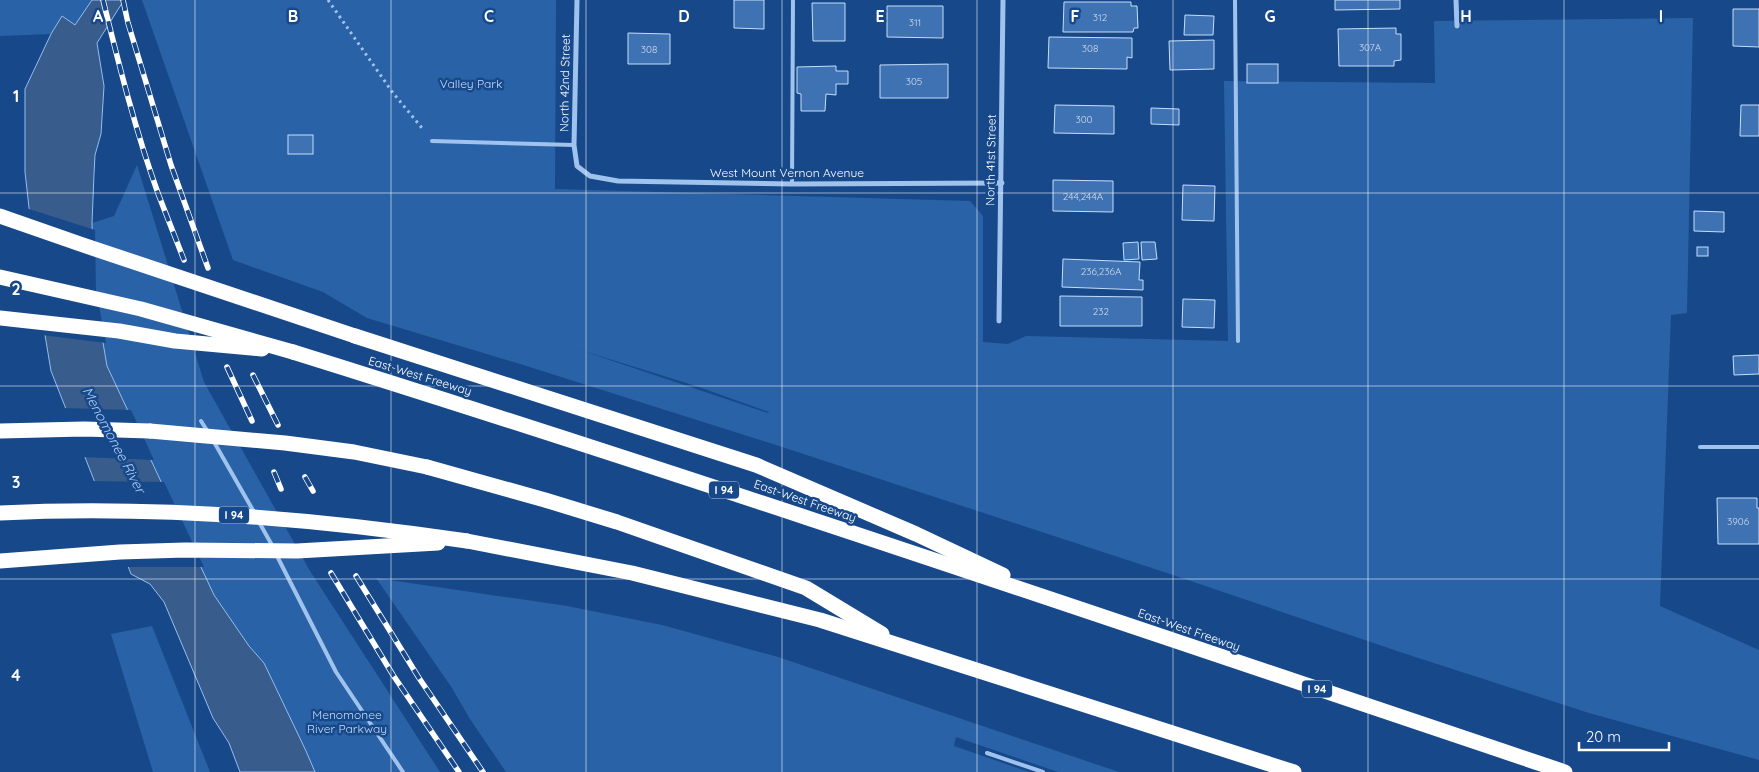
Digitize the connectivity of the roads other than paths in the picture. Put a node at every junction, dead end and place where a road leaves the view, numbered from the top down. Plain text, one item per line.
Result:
1 (577, 0) edge
2 (793, 0) edge
3 (1003, 0) edge
4 (1235, 0) edge
5 (1456, 0) edge
6 (1457, 26) dead end
7 (432, 141) road end
8 (574, 145) junction
9 (577, 166) joint
10 (1002, 183) junction
11 (792, 184) junction
12 (0, 216) edge
13 (0, 277) edge
14 (0, 318) edge
15 (999, 321) dead end
16 (1238, 341) dead end
17 (293, 352) junction
18 (201, 421) dead end
19 (0, 431) edge
20 (1700, 446) dead end
21 (1759, 447) edge
22 (0, 513) edge
23 (467, 541) junction
24 (0, 561) edge
25 (1070, 606) junction
26 (905, 648) junction
27 (987, 753) dead end
28 (403, 772) edge
29 (1043, 772) edge
30 (1294, 772) edge
31 (1565, 772) edge

1 - 8 street, North 42nd Street
2 - 11 lane
3 - 10 street, North 41st Street
4 - 16 lane
5 - 6 street
7 - 8 lane
8 - 9 street, North 42nd Street
9 - 11 street, West Mount Vernon Avenue
10 - 11 street, West Mount Vernon Avenue
10 - 15 street, North 41st Street
12 - 25 highway, bridge
13 - 17 highway, East-West Freeway / I 94, bridge
14 - 17 highway, bridge
17 - 25 highway, East-West Freeway / I 94
18 - 28 lane
19 - 26 highway, bridge
20 - 21 lane
22 - 23 highway, I 94, bridge
23 - 24 highway, bridge
23 - 26 highway, I 94
25 - 31 highway, East-West Freeway / I 94
26 - 30 highway, I 94
27 - 29 lane

